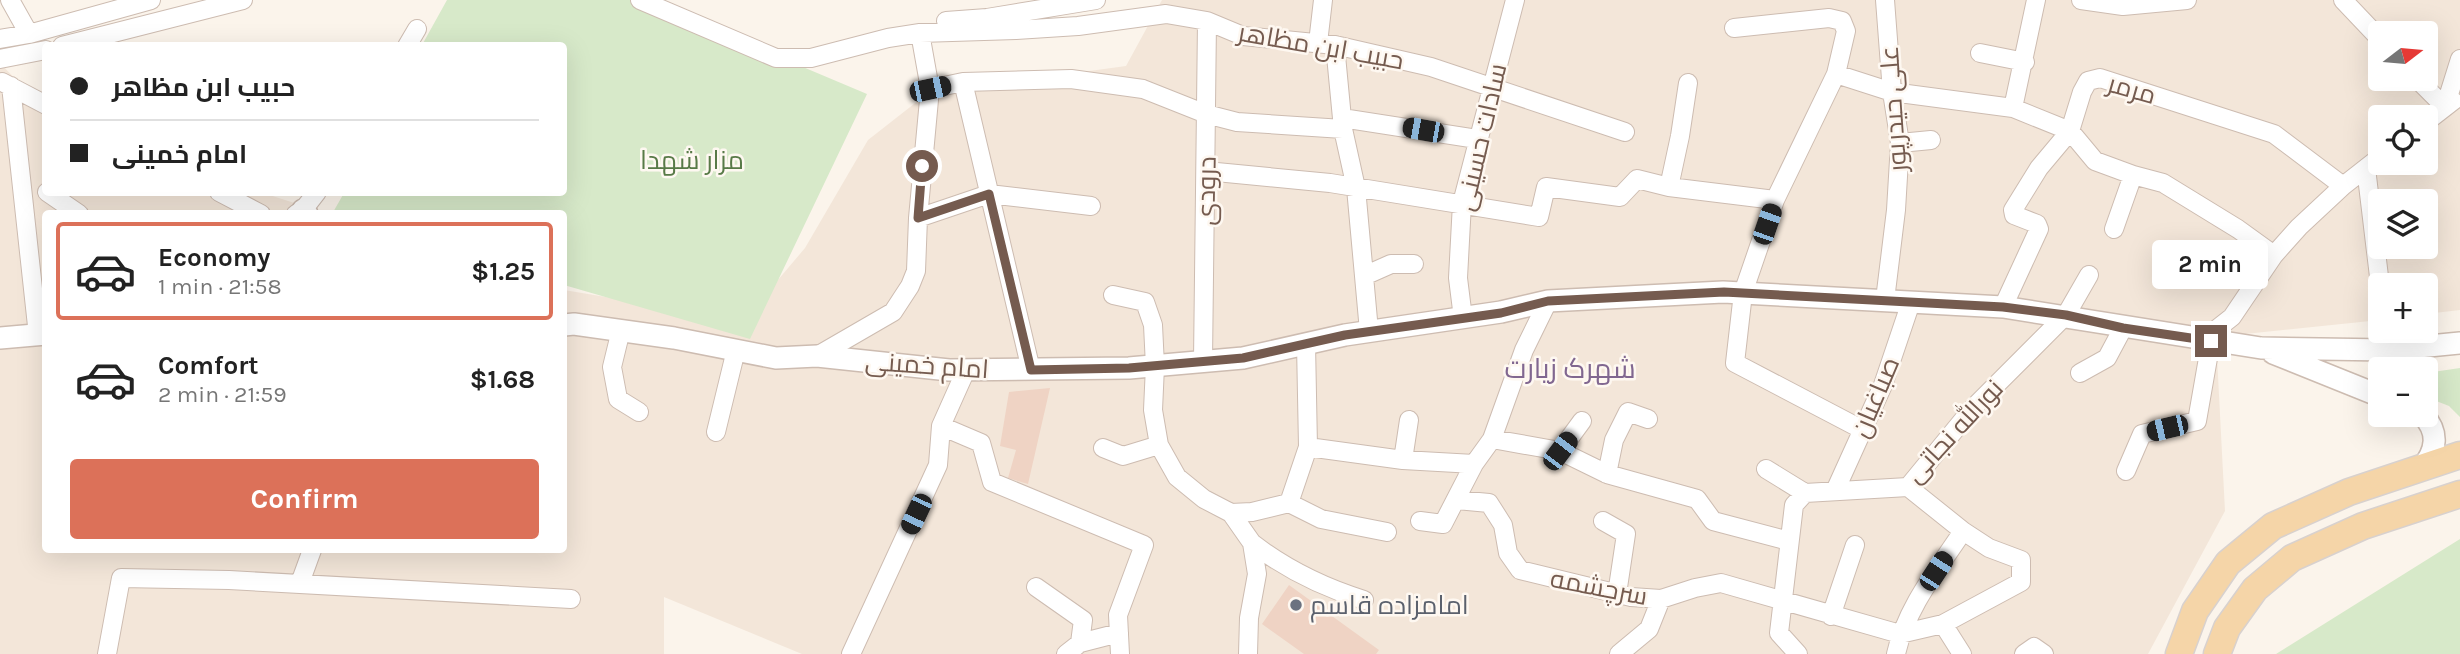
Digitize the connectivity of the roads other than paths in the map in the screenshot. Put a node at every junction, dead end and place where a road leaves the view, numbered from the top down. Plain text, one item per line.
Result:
1 (10, 0) edge
2 (151, 0) edge
3 (243, 0) edge
4 (640, 0) edge
5 (1096, 0) edge
6 (1323, 0) edge
7 (1515, 0) edge
8 (1885, 0) edge
9 (2036, 0) edge
10 (2081, 0) edge
11 (2188, 0) edge
12 (2343, 0) edge
13 (1207, 21) junction
14 (2368, 27) edge
15 (1734, 28) dead end
16 (416, 29) dead end
17 (920, 33) junction
18 (29, 34) junction
19 (0, 39) edge
20 (78, 42) edge
21 (409, 42) edge
22 (1326, 44) junction
23 (42, 51) edge
24 (1980, 53) dead end
25 (2460, 59) edge
26 (0, 60) edge
27 (2025, 62) junction
28 (1836, 74) junction
29 (962, 82) junction
30 (5, 83) edge
31 (1688, 83) dead end
32 (1492, 87) junction
33 (930, 89) junction
34 (2436, 91) edge
35 (1892, 92) junction
36 (2452, 101) edge
37 (42, 103) edge
38 (2013, 108) junction
39 (2438, 112) edge
40 (1206, 114) junction
41 (1342, 123) junction
42 (1625, 131) dead end
43 (2070, 131) junction
44 (1478, 139) junction
45 (1931, 140) dead end
46 (1900, 143) junction
47 (20, 167) junction
48 (2368, 167) edge
49 (1206, 171) junction
50 (2133, 175) junction
51 (2374, 175) edge
52 (2343, 186) junction
53 (1669, 187) junction
54 (42, 188) edge
55 (1356, 188) junction
56 (989, 194) junction
57 (52, 196) edge
58 (227, 196) edge
59 (1775, 201) junction
60 (1462, 203) junction
61 (1091, 206) dead end
62 (73, 210) edge
63 (253, 210) edge
64 (918, 218) junction
65 (2114, 229) dead end
66 (2274, 256) junction
67 (1414, 264) dead end
68 (2379, 273) edge
69 (2089, 275) dead end
70 (1364, 276) junction
71 (1743, 293) junction
72 (1113, 295) dead end
73 (1885, 300) junction
74 (1548, 301) junction
75 (1911, 302) junction
76 (2003, 307) junction
77 (2066, 315) junction
78 (2232, 317) junction
79 (1462, 318) junction
80 (567, 319) edge
81 (2123, 328) junction
82 (621, 330) junction
83 (1368, 331) junction
84 (42, 334) edge
85 (0, 338) edge
86 (2208, 340) junction
87 (2368, 341) edge
88 (2438, 342) edge
89 (2460, 343) edge
90 (1306, 344) junction
91 (2253, 347) junction
92 (736, 350) junction
93 (817, 356) junction
94 (1203, 361) junction
95 (1155, 366) junction
96 (966, 370) junction
97 (1031, 370) junction
98 (2080, 373) dead end
99 (2368, 391) edge
100 (639, 412) dead end
101 (1648, 419) dead end
102 (1409, 420) dead end
103 (1582, 421) dead end
104 (941, 426) junction
105 (2431, 427) edge
106 (1861, 429) junction
107 (716, 432) dead end
108 (1492, 439) junction
109 (1159, 445) junction
110 (1308, 447) junction
111 (1103, 448) dead end
112 (1560, 451) junction
113 (2460, 455) edge
114 (1403, 460) junction
115 (1474, 464) junction
116 (2422, 468) junction
117 (1766, 469) dead end
118 (2126, 471) dead end
119 (1607, 474) junction
120 (1908, 487) junction
121 (1835, 491) junction
122 (1805, 493) junction
123 (2460, 494) edge
124 (1457, 500) junction
125 (1289, 503) junction
126 (1231, 513) junction
127 (1420, 521) dead end
128 (1603, 521) dead end
129 (1963, 531) junction
130 (1387, 532) dead end
131 (1789, 541) junction
132 (1252, 543) junction
133 (1855, 545) dead end
134 (311, 553) edge
135 (300, 583) junction
136 (1036, 587) dead end
137 (1617, 594) junction
138 (571, 599) dead end
139 (1661, 599) junction
140 (1364, 600) dead end
141 (1782, 602) junction
142 (1831, 615) junction
143 (1943, 624) junction
144 (1119, 633) junction
145 (1900, 634) junction
146 (1073, 649) edge
147 (107, 654) edge
148 (851, 654) edge
149 (1120, 654) edge
150 (1248, 654) edge
151 (1619, 654) edge
152 (1798, 654) edge
153 (1896, 654) edge
154 (1962, 654) edge
155 (2024, 654) edge
156 (2044, 654) edge
157 (2179, 654) edge
158 (2217, 654) edge

1 - 18 street
2 - 18 street
3 - 20 street
4 - 17 street
5 - 17 street
6 - 22 street
7 - 32 street, سادات حسینی
8 - 35 street, علی حیدرپور
9 - 27 street
10 - 11 street
12 - 14 street
13 - 17 street, حبیب ابن مظاهر
13 - 22 street, حبیب ابن مظاهر
13 - 40 street, درودی
15 - 28 street
16 - 21 street
17 - 33 street
18 - 19 street
22 - 32 street, حبیب ابن مظاهر
22 - 41 street
23 - 26 street
24 - 27 street
25 - 36 street
27 - 38 street
28 - 35 street
28 - 59 street
29 - 33 street
29 - 40 street
29 - 56 street
30 - 37 street
30 - 47 street
31 - 53 street
32 - 42 street, حبیب ابن مظاهر
32 - 44 street, سادات حسینی
33 - 64 street
34 - 36 street
35 - 38 street
35 - 46 street, علی حیدرپور
36 - 39 street
38 - 43 street
40 - 41 street
40 - 49 street, درودی
41 - 44 street
41 - 55 street
43 - 50 street
43 - 52 street, مرمر
43 - 76 street, مرمر
44 - 60 street, سادات حسینی
45 - 46 street
46 - 73 street, علی حیدرپور
47 - 54 street
47 - 84 street
48 - 52 street
49 - 55 street
49 - 94 street, درودی
50 - 65 street
50 - 66 street
51 - 68 street
52 - 66 street
53 - 59 street
53 - 60 street
55 - 60 street
55 - 70 street
56 - 61 street
56 - 64 street
56 - 97 street
57 - 62 street
58 - 63 street
59 - 71 street
60 - 79 street, سادات حسینی
64 - 93 street
66 - 78 street
67 - 70 street
69 - 77 street, نورالله نجاتی
70 - 83 street
71 - 73 street, امام خمینی
71 - 74 street, امام خمینی
71 - 106 street
72 - 95 street
73 - 75 street, امام خمینی
74 - 79 street, امام خمینی
74 - 108 street
75 - 76 street, امام خمینی
75 - 106 street, صباغیان
76 - 77 street, امام خمینی
77 - 81 street, امام خمینی
77 - 120 street, نورالله نجاتی
78 - 86 street
78 - 91 street
79 - 83 street, امام خمینی
80 - 82 street, امام خمینی
81 - 86 street, امام خمینی
81 - 98 street
82 - 92 street, امام خمینی
82 - 100 street
83 - 90 street, امام خمینی
84 - 85 street
86 - 91 street, امام خمینی
86 - 118 street
87 - 91 street, امام خمینی
88 - 89 street, امام خمینی
90 - 94 street, امام خمینی
90 - 110 street
91 - 99 street
92 - 93 street, امام خمینی
92 - 107 street
93 - 96 street, امام خمینی
94 - 95 street, امام خمینی
95 - 97 street, امام خمینی
95 - 109 street
96 - 97 street, امام خمینی
96 - 104 street
101 - 119 street
102 - 114 street
103 - 112 street
104 - 144 street
104 - 148 street
105 - 116 street
106 - 121 street, صباغیان
108 - 112 street
108 - 115 street
109 - 111 street
109 - 126 street
110 - 114 street
110 - 125 street
112 - 119 street
113 - 116 main road
114 - 115 street
115 - 124 street
116 - 157 main road
117 - 122 street
119 - 131 street
120 - 121 street, نورالله نجاتی
120 - 129 street
121 - 122 street, نورالله نجاتی
122 - 131 street
123 - 158 main road
124 - 127 street
124 - 137 street, سرچشمه
125 - 126 street
125 - 130 street
126 - 132 street
128 - 137 street
129 - 143 street
129 - 145 street
131 - 141 street
132 - 140 street
132 - 150 street
133 - 142 street
134 - 135 street
135 - 138 street
135 - 147 street
136 - 146 street
137 - 139 street, سرچشمه
139 - 141 street, سرچشمه
139 - 151 street
141 - 142 street, سرچشمه
141 - 152 street
142 - 145 street, سرچشمه
143 - 145 street
143 - 154 street
144 - 146 street
144 - 149 street
145 - 153 street
155 - 156 street

